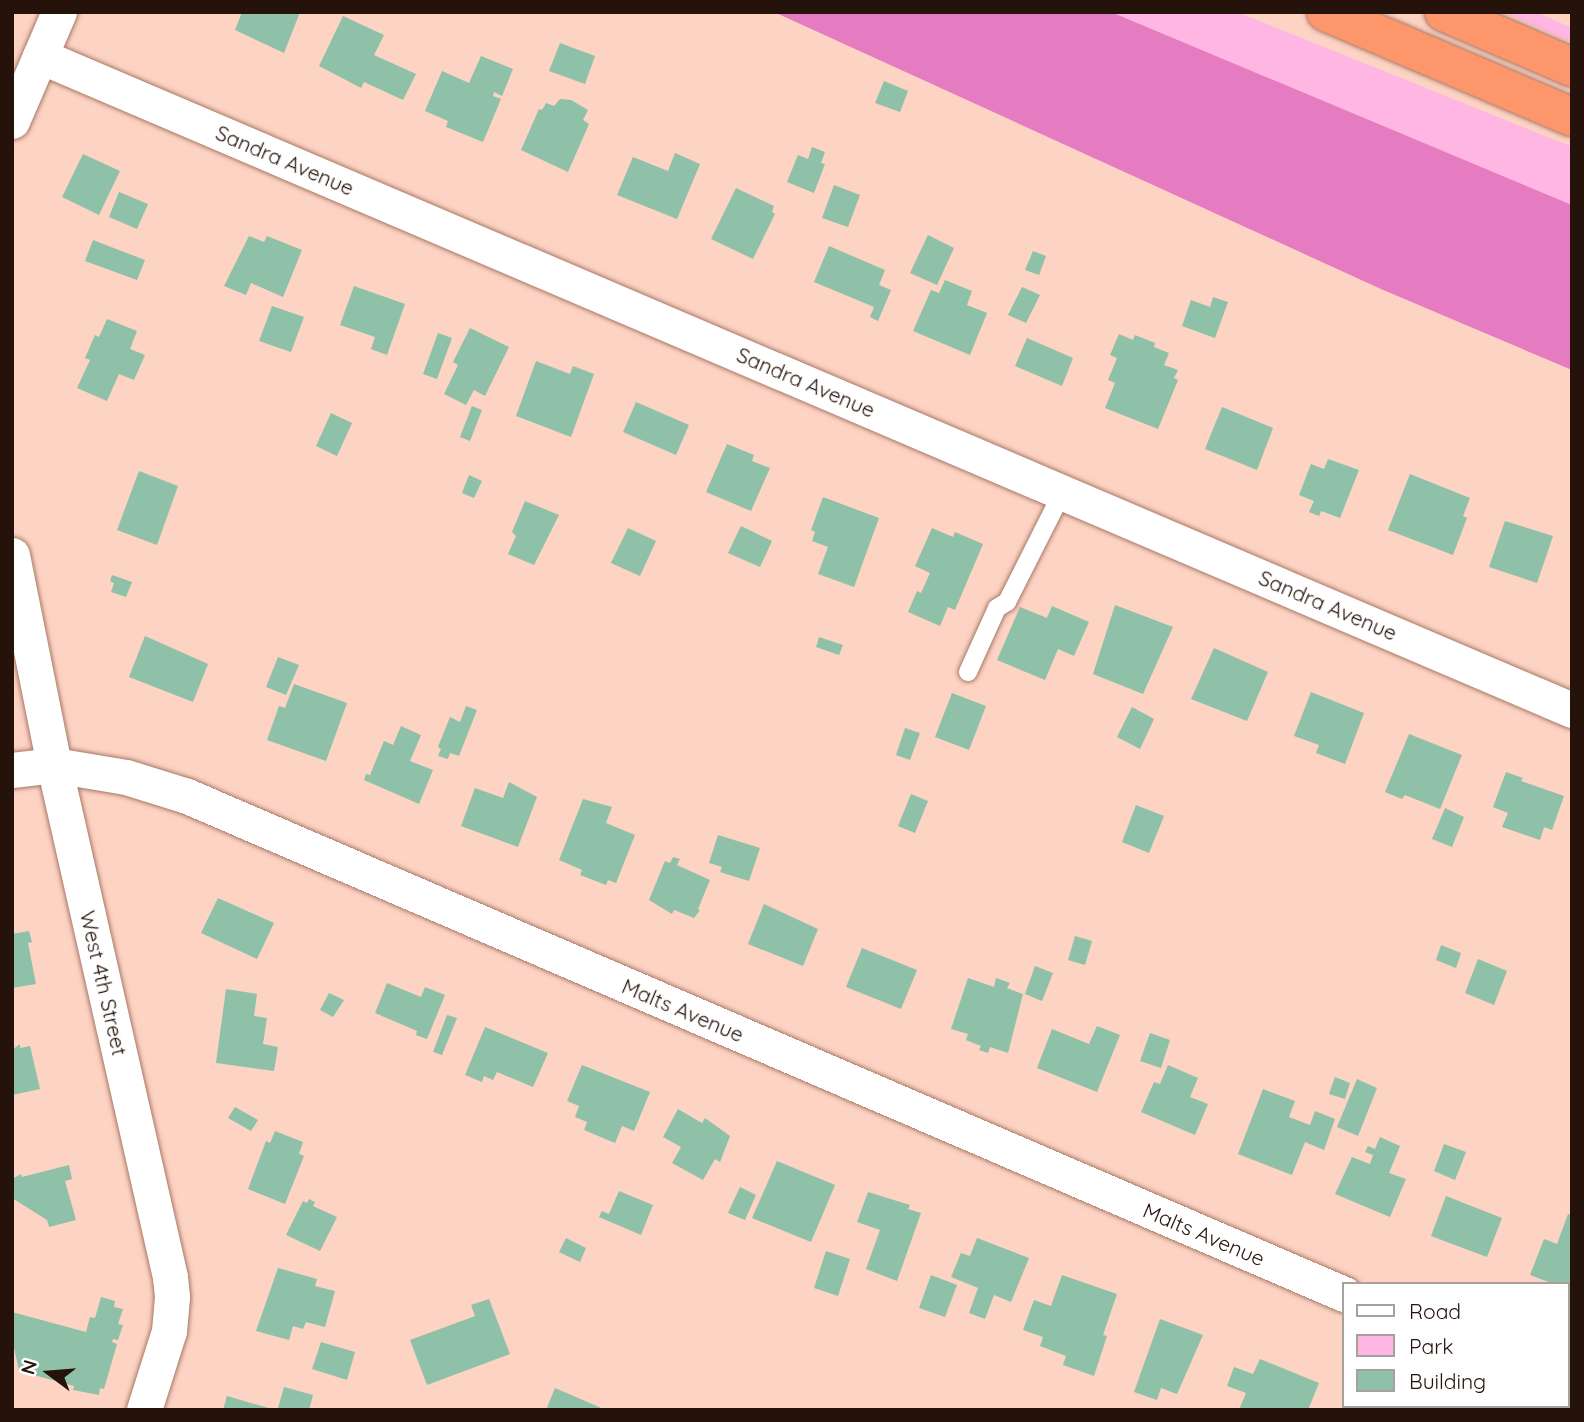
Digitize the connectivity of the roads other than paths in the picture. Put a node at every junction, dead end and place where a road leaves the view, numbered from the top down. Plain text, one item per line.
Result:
1 (60, 12) edge
2 (1326, 12) edge
3 (1444, 12) edge
4 (40, 56) junction
5 (1572, 67) edge
6 (1572, 117) edge
7 (12, 121) edge
8 (1063, 491) junction
9 (12, 555) edge
10 (968, 673) dead end
11 (1572, 710) edge
12 (54, 765) junction
13 (12, 770) edge
14 (1342, 1293) edge
15 (144, 1410) edge

1 - 4 street
2 - 6 highway
3 - 5 highway
4 - 7 street
4 - 8 street, Sandra Avenue
8 - 10 lane
8 - 11 street, Sandra Avenue
9 - 12 street, West 4th Street
12 - 13 street, Malts Avenue
12 - 14 street, Malts Avenue
12 - 15 street, West 4th Street

